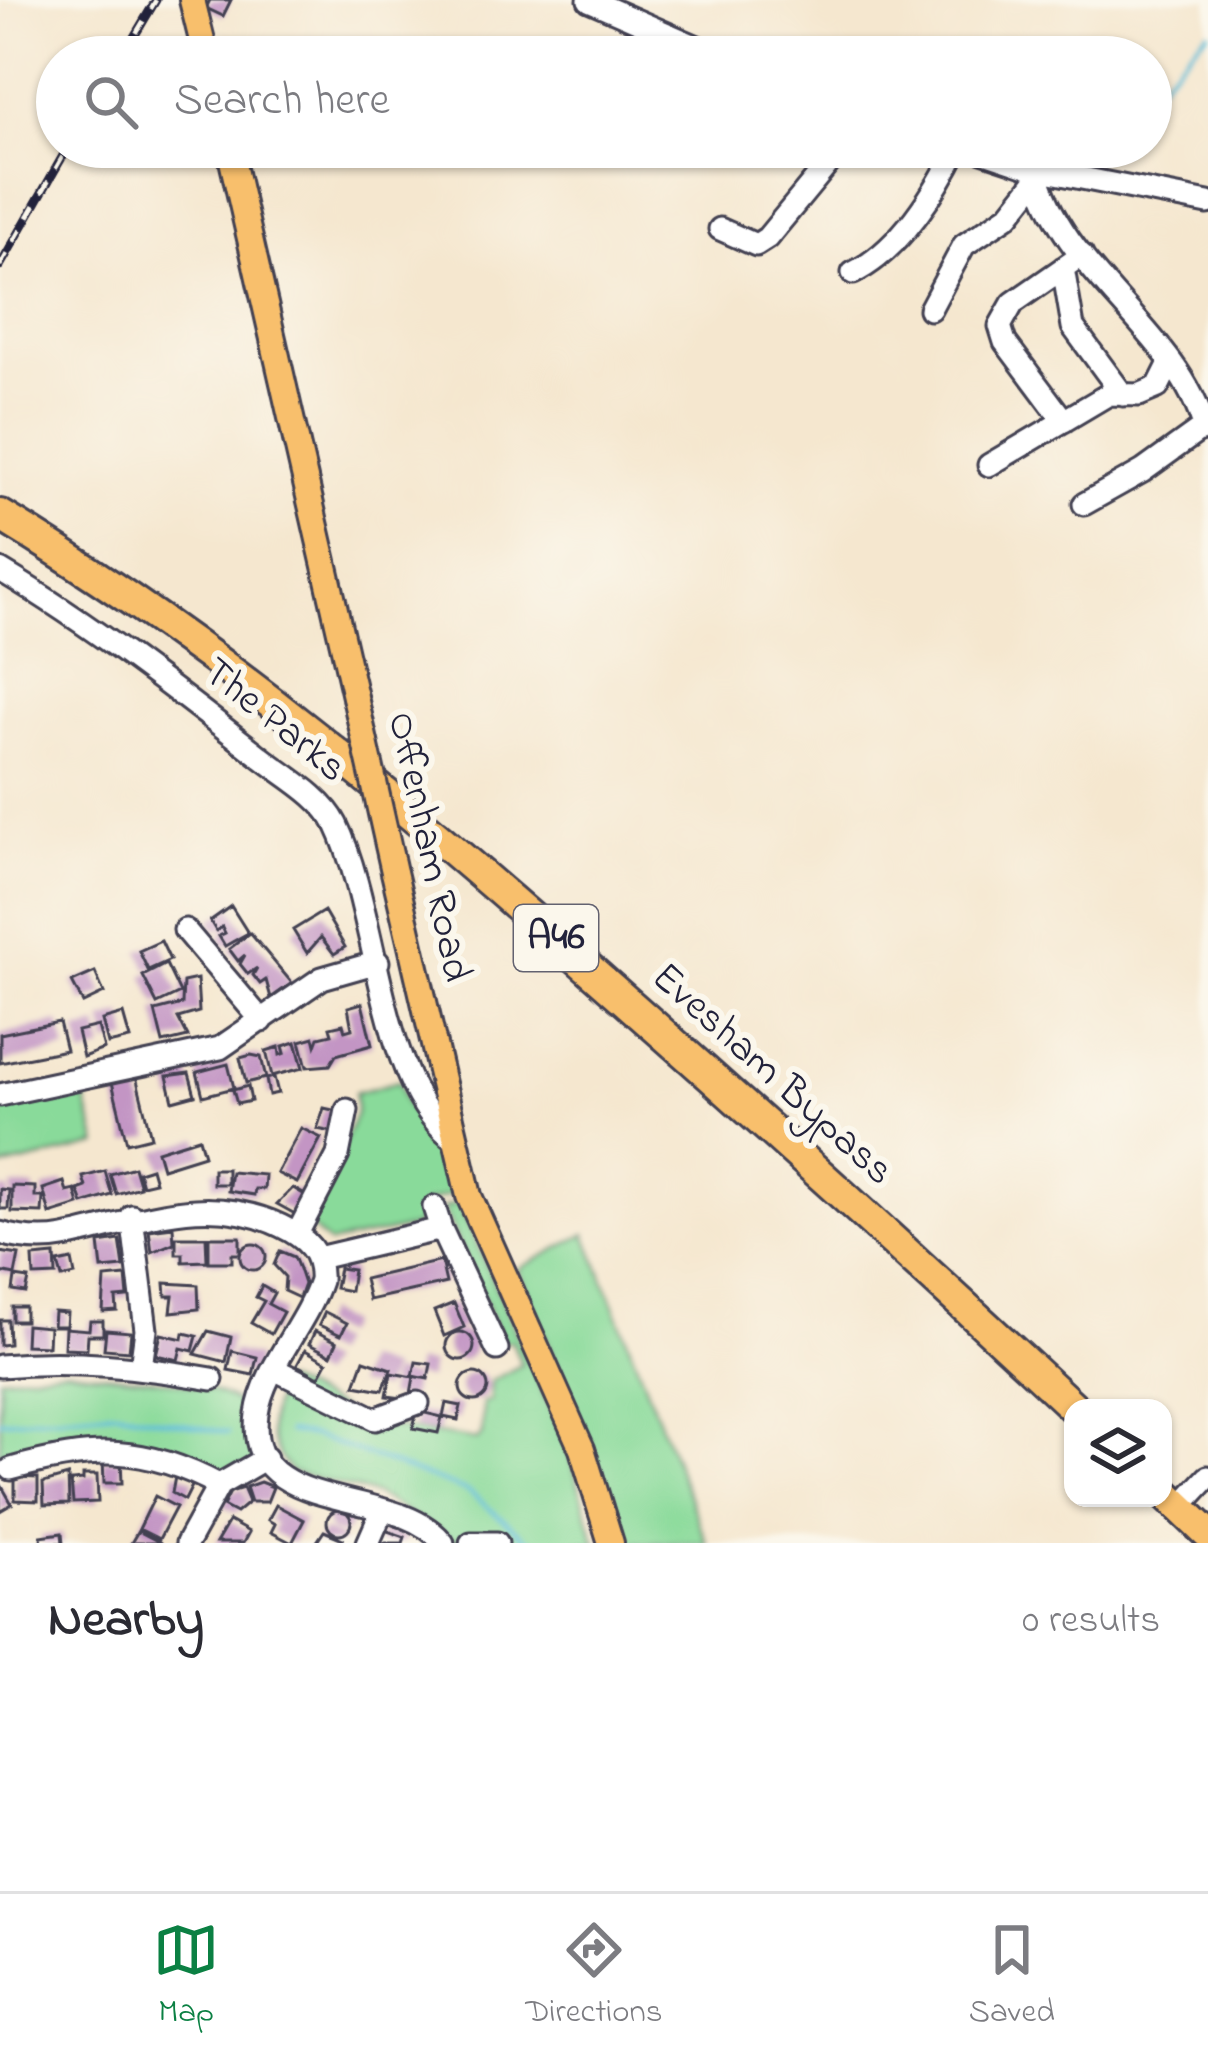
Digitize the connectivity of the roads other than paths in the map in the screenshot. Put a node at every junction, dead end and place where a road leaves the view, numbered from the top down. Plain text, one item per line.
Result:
1 (192, 0) edge
2 (589, 0) edge
3 (201, 36) edge
4 (672, 36) edge
5 (234, 168) edge
6 (825, 168) edge
7 (944, 168) edge
8 (1022, 168) edge
9 (1037, 174) junction
10 (1208, 202) edge
11 (720, 230) dead end
12 (1072, 261) junction
13 (853, 273) dead end
14 (930, 310) dead end
15 (1169, 364) junction
16 (1123, 394) junction
17 (1064, 421) junction
18 (989, 464) dead end
19 (1084, 504) dead end
20 (0, 515) edge
21 (0, 570) edge
22 (185, 930) dead end
23 (378, 962) junction
24 (262, 1021) junction
25 (0, 1096) edge
26 (347, 1110) dead end
27 (441, 1141) junction
28 (434, 1207) dead end
29 (132, 1216) junction
30 (441, 1229) junction
31 (0, 1233) edge
32 (297, 1234) junction
33 (318, 1258) junction
34 (497, 1349) dead end
35 (0, 1366) edge
36 (141, 1366) junction
37 (276, 1370) junction
38 (212, 1378) dead end
39 (1064, 1399) edge
40 (418, 1403) dead end
41 (266, 1458) junction
42 (11, 1468) dead end
43 (1208, 1477) edge
44 (219, 1485) junction
45 (1172, 1499) edge
46 (382, 1511) junction
47 (1208, 1534) edge
48 (187, 1543) edge
49 (368, 1543) edge
50 (443, 1543) edge
51 (471, 1543) edge
52 (496, 1543) edge
53 (611, 1543) edge

1 - 3 main road
2 - 4 street
5 - 27 main road, Offenham Road, bridge
6 - 11 street
7 - 13 street
8 - 9 street
9 - 10 street
9 - 12 street
9 - 14 street
12 - 15 street
12 - 16 street
12 - 17 street
15 - 16 street
15 - 19 street
16 - 17 street
17 - 18 street
20 - 39 highway, Evesham Bypass / A46
21 - 23 street, The Parks
22 - 24 street
23 - 24 street
23 - 27 street, The Parks
24 - 25 street
26 - 32 street
27 - 53 main road, Offenham Road
28 - 30 street
29 - 31 street
29 - 32 street
29 - 36 street
30 - 33 street
30 - 34 street
32 - 33 street
33 - 37 street
35 - 36 street
36 - 38 street
37 - 40 street
37 - 41 street
41 - 44 street
41 - 46 street
42 - 44 street
43 - 45 street
44 - 48 street
45 - 47 highway
46 - 49 street
46 - 50 street
51 - 52 street

